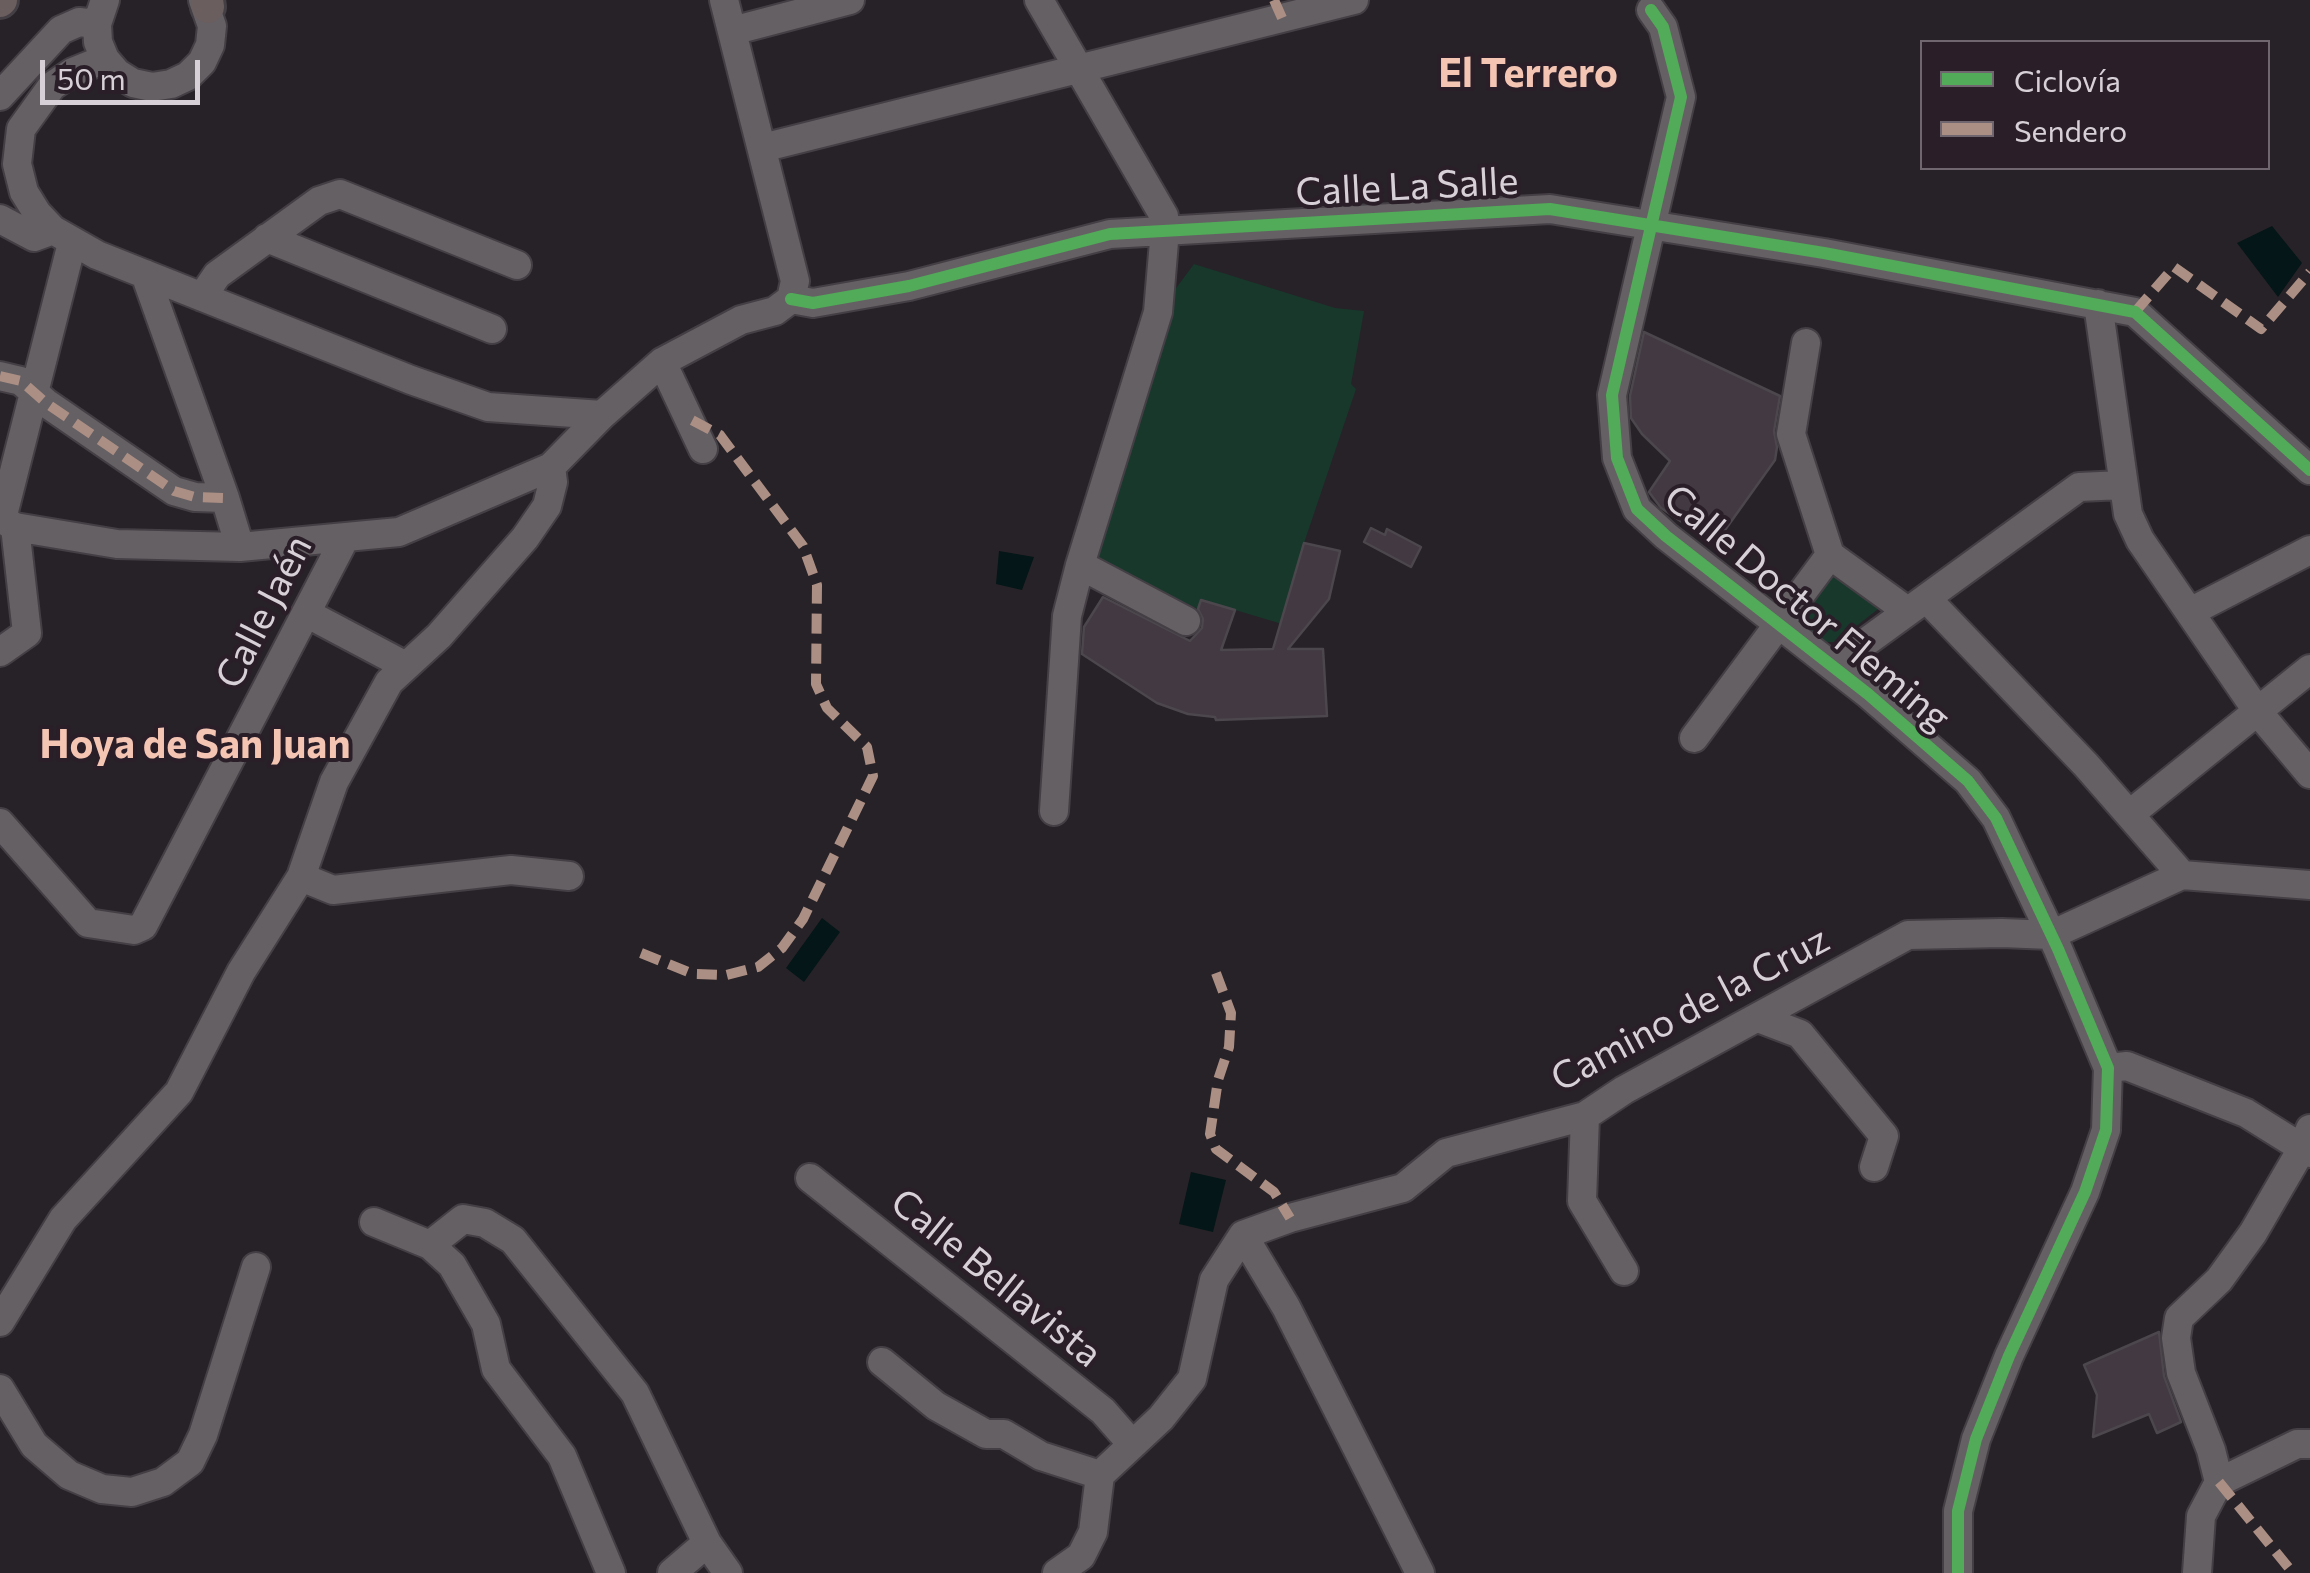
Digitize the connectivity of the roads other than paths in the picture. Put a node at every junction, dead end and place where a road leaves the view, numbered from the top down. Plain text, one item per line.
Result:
1 (724, 0) edge
2 (850, 0) edge
3 (1039, 0) edge
4 (1354, 0) edge
5 (206, 2) edge
6 (1645, 3) edge
7 (101, 12) edge
8 (732, 31) junction
9 (105, 59) junction
10 (1078, 69) junction
11 (0, 96) edge
12 (762, 148) junction
13 (0, 220) edge
14 (1652, 223) junction
15 (1165, 230) junction
16 (63, 237) junction
17 (266, 238) junction
18 (517, 265) dead end
19 (145, 274) junction
20 (191, 292) junction
21 (791, 298) junction
22 (154, 302) junction
23 (2098, 304) junction
24 (492, 329) dead end
25 (1806, 342) dead end
26 (662, 362) junction
27 (0, 376) edge
28 (34, 392) junction
29 (602, 415) junction
30 (703, 449) dead end
31 (551, 468) junction
32 (2310, 470) edge
33 (2122, 485) junction
34 (225, 498) junction
35 (5, 522) edge
36 (345, 538) junction
37 (240, 548) junction
38 (2310, 550) edge
39 (1830, 555) junction
40 (1080, 565) junction
41 (1916, 604) junction
42 (2190, 612) junction
43 (306, 613) junction
44 (1186, 621) dead end
45 (1777, 623) junction
46 (0, 652) edge
47 (406, 666) junction
48 (1832, 666) junction
49 (2310, 668) edge
50 (2258, 712) junction
51 (1694, 738) dead end
52 (2310, 774) edge
53 (1054, 811) dead end
54 (2130, 814) junction
55 (0, 822) edge
56 (2182, 875) junction
57 (569, 876) dead end
58 (301, 878) junction
59 (2310, 885) edge
60 (2051, 936) junction
61 (1758, 1018) junction
62 (2108, 1068) junction
63 (1584, 1116) junction
64 (2308, 1143) edge
65 (1874, 1167) dead end
66 (810, 1178) dead end
67 (374, 1222) dead end
68 (1243, 1235) junction
69 (430, 1245) junction
70 (256, 1267) dead end
71 (1624, 1270) dead end
72 (0, 1322) edge
73 (882, 1362) dead end
74 (0, 1389) edge
75 (1131, 1443) junction
76 (2310, 1444) edge
77 (1100, 1475) junction
78 (2220, 1482) junction
79 (706, 1542) junction
80 (611, 1573) edge
81 (672, 1573) edge
82 (728, 1573) edge
83 (1057, 1573) edge
84 (1420, 1573) edge
85 (1958, 1573) edge
86 (2198, 1573) edge

1 - 8 street
2 - 8 street
3 - 10 street
4 - 10 street
5 - 9 street
6 - 14 street, Calle Doctor Fleming
7 - 9 street
7 - 11 street
8 - 12 street
9 - 16 street
10 - 12 street
10 - 15 street
12 - 21 street
13 - 16 street
14 - 15 street, Calle La Salle
14 - 23 street, Calle La Salle
14 - 45 street, Calle Doctor Fleming
15 - 21 street, Calle La Salle
15 - 40 street
16 - 19 street
16 - 28 street
17 - 18 street
17 - 20 street
17 - 24 street
19 - 20 street
19 - 22 street
20 - 22 street
20 - 29 street
21 - 26 street
22 - 34 street
23 - 32 street, Calle La Salle
23 - 33 street
25 - 39 street
26 - 29 street
26 - 30 street
27 - 28 street
28 - 34 street
28 - 35 street
29 - 31 street
31 - 36 street
31 - 47 street
33 - 41 street
33 - 42 street
34 - 37 street
35 - 37 street
35 - 46 street
36 - 37 street
36 - 43 street, Calle Jaén
38 - 42 street
39 - 41 street
39 - 45 street
40 - 44 street
40 - 53 street
41 - 48 street
41 - 54 street
42 - 50 street
43 - 47 street
43 - 55 street, Calle Jaén
45 - 48 street, Calle Doctor Fleming
45 - 51 street
47 - 58 street
48 - 60 street, Calle Doctor Fleming
49 - 50 street
50 - 52 street
50 - 54 street
54 - 56 street
56 - 59 street
56 - 60 street
57 - 58 street
58 - 72 street
60 - 61 street, Camino de la Cruz
60 - 62 street, Calle Doctor Fleming
61 - 63 street, Camino de la Cruz
61 - 65 street
62 - 64 street
62 - 85 street, Calle Doctor Fleming
63 - 68 street, Camino de la Cruz
63 - 71 street
64 - 78 street
66 - 75 street, Calle Bellavista
67 - 69 street
68 - 75 street
68 - 84 street
69 - 79 street
69 - 80 street
70 - 74 street
73 - 77 street
75 - 77 street
76 - 78 street
77 - 83 street
78 - 86 street
79 - 81 street
79 - 82 street

